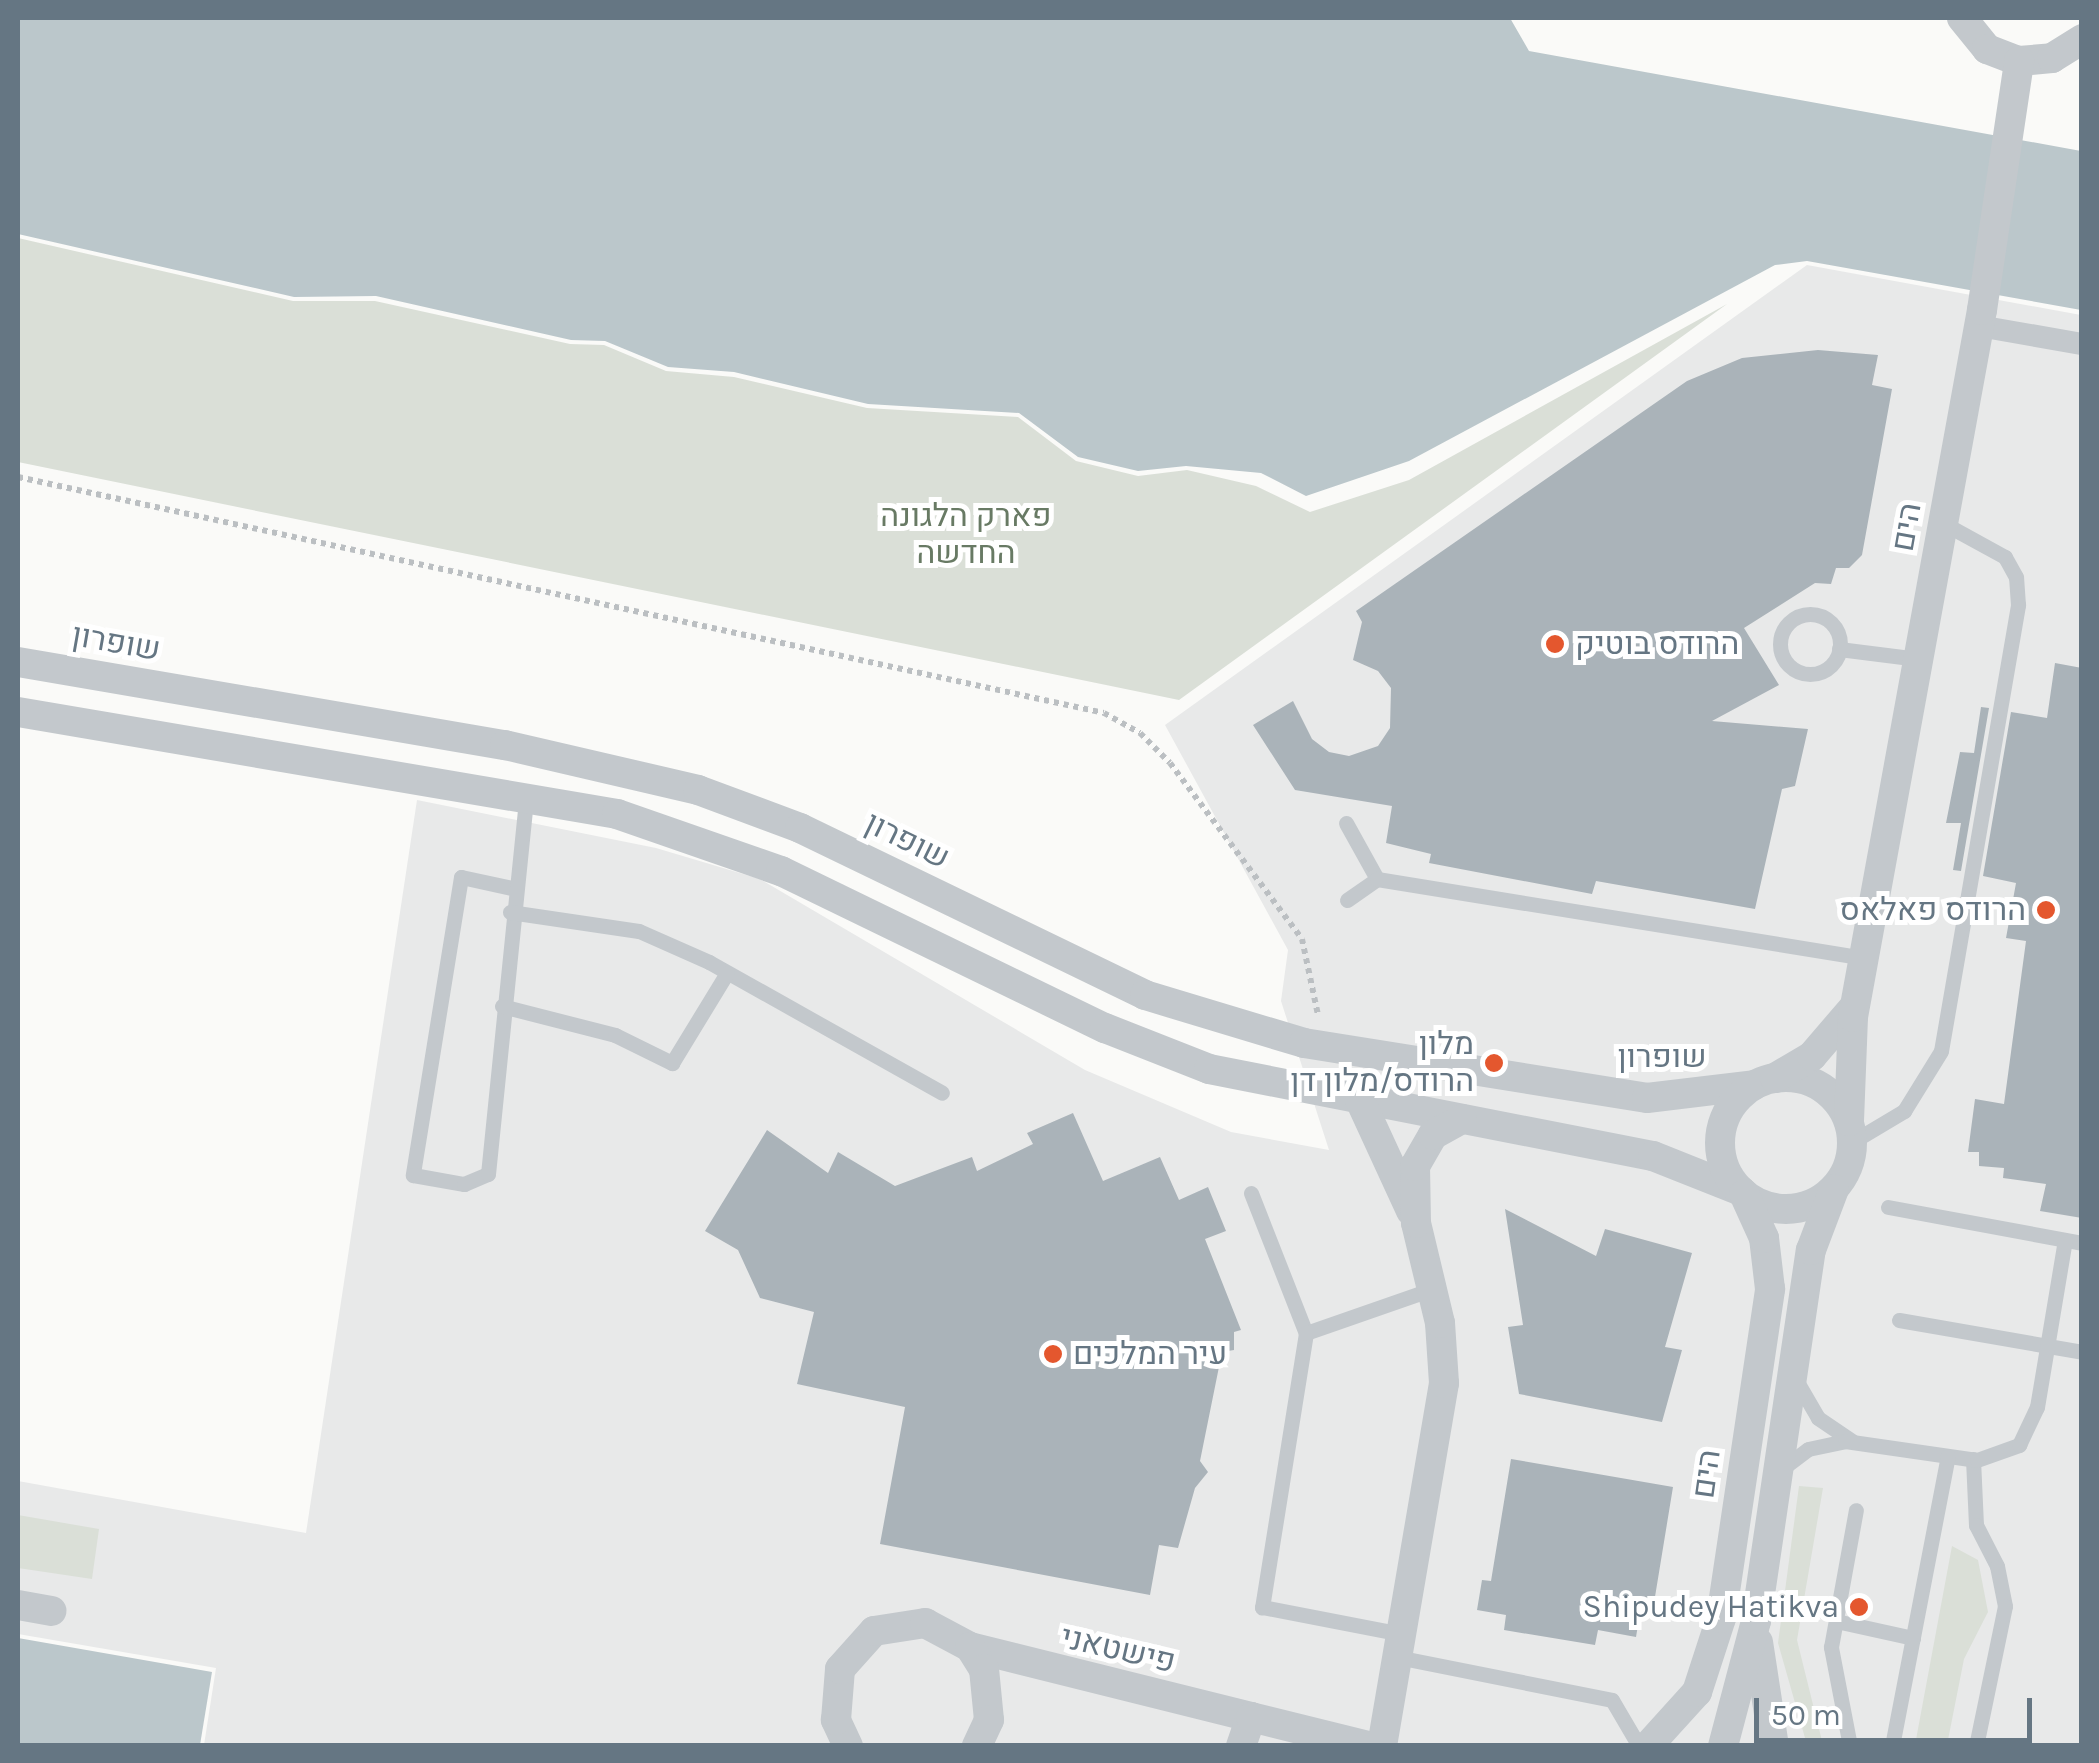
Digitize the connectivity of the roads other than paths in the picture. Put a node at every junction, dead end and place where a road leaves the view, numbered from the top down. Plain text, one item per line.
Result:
1 (1960, 20) edge
2 (2080, 42) edge
3 (2019, 61) junction
4 (1980, 318) junction
5 (2082, 344) edge
6 (1943, 523) junction
7 (1839, 649) dead end
8 (1918, 659) junction
9 (18, 662) edge
10 (18, 712) edge
11 (526, 798) junction
12 (1346, 824) dead end
13 (1377, 879) junction
14 (512, 888) junction
15 (1347, 900) dead end
16 (510, 912) junction
17 (1864, 958) junction
18 (727, 972) junction
19 (1856, 1005) junction
20 (502, 1006) junction
21 (1764, 1081) junction
22 (942, 1093) dead end
23 (1360, 1100) junction
24 (1462, 1118) junction
25 (1850, 1132) junction
26 (1834, 1189) junction
27 (1251, 1192) dead end
28 (1742, 1193) junction
29 (1888, 1207) dead end
30 (1416, 1223) junction
31 (2073, 1241) edge
32 (1432, 1289) junction
33 (1900, 1320) dead end
34 (1306, 1333) junction
35 (2049, 1346) junction
36 (2082, 1352) edge
37 (1792, 1372) junction
38 (1852, 1441) junction
39 (1948, 1456) junction
40 (1973, 1459) junction
41 (1776, 1480) junction
42 (1856, 1510) dead end
43 (18, 1605) edge
44 (50, 1611) dead end
45 (1756, 1614) junction
46 (1836, 1621) junction
47 (1913, 1638) junction
48 (1400, 1646) junction
49 (970, 1647) junction
50 (1246, 1731) edge
51 (848, 1746) edge
52 (977, 1746) edge
53 (1368, 1746) edge
54 (1382, 1746) edge
55 (1639, 1746) edge
56 (1648, 1746) edge
57 (1723, 1746) edge
58 (1774, 1746) edge
59 (1850, 1746) edge
60 (1892, 1746) edge
61 (1976, 1746) edge

1 - 3 street
2 - 3 street
3 - 4 street, הים
4 - 5 street
4 - 6 street, הים
6 - 8 street, הים
6 - 25 lane
7 - 8 lane
8 - 17 street, הים
9 - 21 street, שופרון
10 - 11 street
11 - 14 lane
11 - 23 street
12 - 13 lane
13 - 15 lane
13 - 17 lane
14 - 16 lane
14 - 20 lane
16 - 18 lane
16 - 20 lane
17 - 19 street, הים
18 - 20 lane
18 - 22 lane
19 - 21 street
19 - 25 street, הים
21 - 25 street
21 - 28 street
23 - 24 street
23 - 30 street
24 - 28 street
24 - 30 street
25 - 26 street
26 - 28 street
26 - 37 street
27 - 34 lane
28 - 56 street, הים
29 - 31 lane
30 - 32 street
31 - 35 lane
32 - 34 lane
32 - 48 street
33 - 35 lane
34 - 48 lane
35 - 36 lane
35 - 40 lane
37 - 38 lane
37 - 41 street
38 - 39 lane
38 - 41 lane
39 - 40 lane
39 - 47 lane
40 - 61 lane
41 - 45 street
42 - 46 lane
43 - 44 street
45 - 57 street
45 - 58 street
46 - 47 lane
46 - 59 lane
47 - 60 lane
48 - 54 street
48 - 55 lane
49 - 50 street, פישטאני
49 - 51 street, פישטאני
49 - 52 street
50 - 53 street, פישטאני

